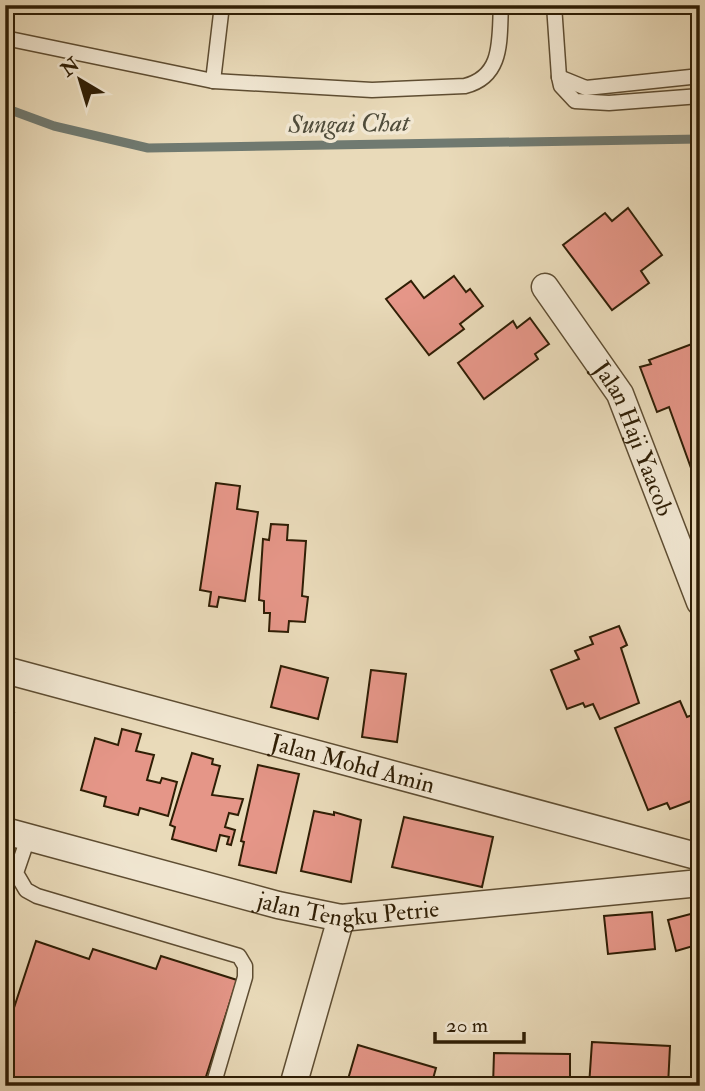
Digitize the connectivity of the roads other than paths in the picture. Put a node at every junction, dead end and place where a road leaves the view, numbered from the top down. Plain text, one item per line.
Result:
1 (222, 5) edge
2 (501, 5) edge
3 (554, 5) edge
4 (5, 38) edge
5 (700, 76) edge
6 (559, 77) junction
7 (213, 81) junction
8 (700, 96) edge
9 (545, 287) dead end
10 (700, 602) edge
11 (5, 670) edge
12 (17, 835) edge
13 (700, 857) edge
14 (700, 883) edge
15 (341, 918) junction
16 (213, 1086) edge
17 (293, 1086) edge

1 - 7 lane
2 - 7 lane
3 - 6 lane
4 - 7 lane
5 - 6 lane
6 - 8 lane
9 - 10 street, Jalan Haji Yaacob
11 - 13 street, Jalan Mohd Amin
12 - 15 street, jalan Tengku Petrie
12 - 16 lane
14 - 15 street, jalan Tengku Petrie
15 - 17 street

